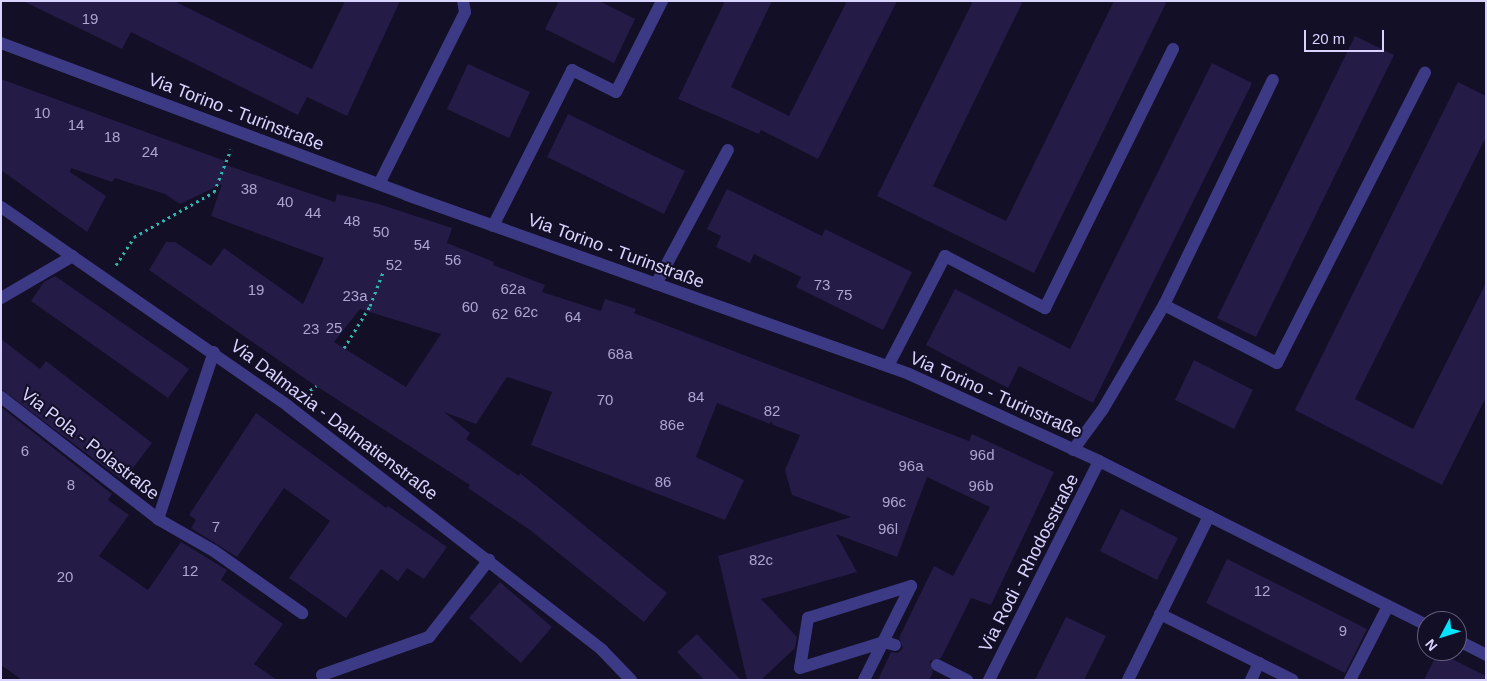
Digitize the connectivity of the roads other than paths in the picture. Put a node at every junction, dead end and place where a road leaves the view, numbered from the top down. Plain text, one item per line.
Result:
1 (462, 1) edge
2 (662, 1) edge
3 (1, 43) edge
4 (1173, 49) dead end
5 (1425, 73) dead end
6 (1273, 80) dead end
7 (728, 150) dead end
8 (379, 184) junction
9 (1, 207) edge
10 (493, 226) junction
11 (72, 256) junction
12 (656, 284) junction
13 (1, 298) edge
14 (1164, 305) junction
15 (214, 352) junction
16 (888, 366) junction
17 (1, 397) edge
18 (1073, 450) junction
19 (1099, 461) junction
20 (1209, 516) junction
21 (158, 519) junction
22 (489, 560) junction
23 (1388, 606) junction
24 (302, 613) dead end
25 (1160, 614) junction
26 (1417, 620) edge
27 (889, 644) junction
28 (1467, 645) edge
29 (1486, 655) edge
30 (1259, 663) junction
31 (937, 665) dead end
32 (322, 675) dead end
33 (631, 680) edge
34 (864, 680) edge
35 (968, 680) edge
36 (989, 680) edge
37 (1128, 680) edge
38 (1251, 680) edge
39 (1293, 680) edge
40 (1350, 680) edge

1 - 8 street
2 - 10 street
3 - 8 street, Via Torino - Turinstraße
4 - 16 street
5 - 14 street
6 - 14 street
7 - 12 street
8 - 10 street, Via Torino - Turinstraße
9 - 11 street, Via Dalmazia - Dalmatienstraße
10 - 12 street, Via Torino - Turinstraße
11 - 13 street
11 - 15 street, Via Dalmazia - Dalmatienstraße
12 - 16 street, Via Torino - Turinstraße
14 - 18 street
15 - 21 street, Via Pola - Polastraße
15 - 22 street, Via Dalmazia - Dalmatienstraße
16 - 18 street, Via Torino - Turinstraße
17 - 21 street, Via Pola - Polastraße
18 - 19 street, Via Torino - Turinstraße
19 - 20 street, Via Torino - Turinstraße
19 - 36 street, Via Rodi - Rhodosstraße
20 - 23 street, Via Torino - Turinstraße
20 - 25 street
21 - 24 street, Via Pola - Polastraße
22 - 32 street
22 - 33 street, Via Dalmazia - Dalmatienstraße
23 - 26 street, Via Torino - Turinstraße
23 - 40 street
25 - 30 street
25 - 37 street
27 - 27 street
27 - 34 street
28 - 29 street
30 - 38 street
30 - 39 street
31 - 35 street

